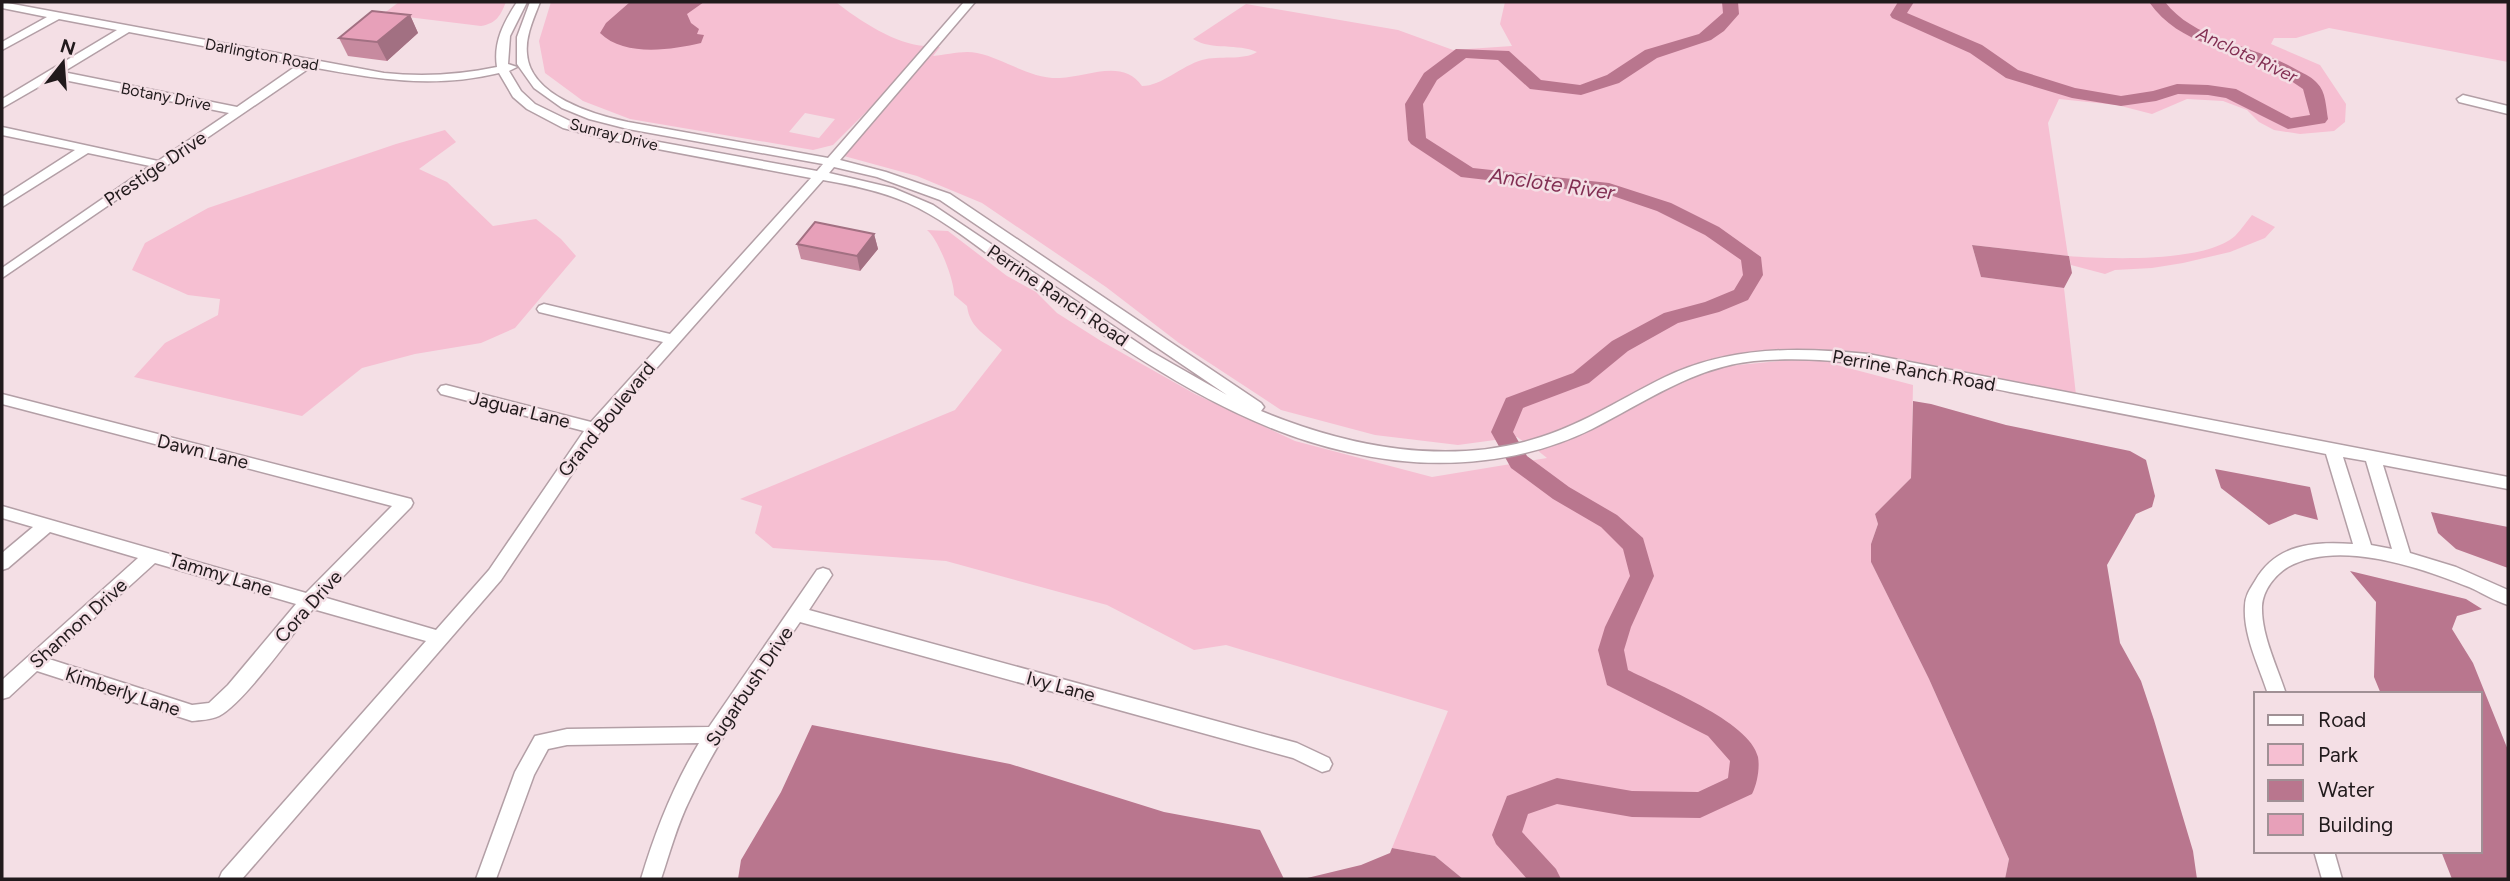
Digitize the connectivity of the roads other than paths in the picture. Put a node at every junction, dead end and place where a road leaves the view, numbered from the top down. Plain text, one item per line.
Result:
1 (522, 2) edge
2 (535, 2) edge
3 (970, 2) edge
4 (2, 5) edge
5 (58, 15) junction
6 (127, 29) junction
7 (2, 47) edge
8 (309, 63) junction
9 (523, 64) junction
10 (503, 69) junction
11 (53, 74) junction
12 (2463, 99) dead end
13 (2, 104) edge
14 (2508, 110) edge
15 (239, 111) junction
16 (4, 133) edge
17 (86, 149) junction
18 (161, 165) junction
19 (824, 170) junction
20 (2, 203) edge
21 (2, 274) edge
22 (544, 309) dead end
23 (671, 339) junction
24 (446, 390) dead end
25 (2, 399) edge
26 (594, 428) junction
27 (2333, 449) junction
28 (2373, 457) junction
29 (2508, 483) edge
30 (404, 503) joint
31 (2, 512) edge
32 (47, 525) junction
33 (2364, 551) junction
34 (153, 554) junction
35 (2395, 556) junction
36 (2, 563) edge
37 (823, 575) dead end
38 (2508, 598) edge
39 (309, 601) junction
40 (797, 614) junction
41 (440, 638) junction
42 (34, 662) junction
43 (2, 691) edge
44 (2276, 692) edge
45 (214, 710) joint
46 (713, 735) junction
47 (1322, 764) dead end
48 (2325, 853) edge
49 (229, 879) edge
50 (486, 879) edge
51 (650, 879) edge
52 (2332, 879) edge

1 - 10 street
2 - 9 street
3 - 19 street, Grand Boulevard
4 - 5 street, Darlington Road
5 - 6 street, Darlington Road
5 - 7 street
6 - 8 street, Darlington Road
6 - 11 street
8 - 10 street, Darlington Road
8 - 15 street, Prestige Drive
9 - 10 street, Darlington Road
9 - 19 street, Sunray Drive
10 - 19 street, Sunray Drive
11 - 13 street
11 - 15 street, Botany Drive
12 - 14 street
15 - 18 street, Prestige Drive
16 - 17 street
17 - 18 street
17 - 20 street
18 - 21 street, Prestige Drive
19 - 23 street, Grand Boulevard
19 - 27 street, Perrine Ranch Road
22 - 23 street
23 - 26 street, Grand Boulevard
24 - 26 street, Jaguar Lane
25 - 30 street, Dawn Lane
26 - 41 street, Grand Boulevard
27 - 28 street, Perrine Ranch Road
27 - 33 street
28 - 29 street, Perrine Ranch Road
28 - 35 street
30 - 39 street, Cora Drive
31 - 32 street, Tammy Lane
32 - 34 street, Tammy Lane
32 - 36 street
33 - 35 street
33 - 44 street
34 - 39 street, Tammy Lane
34 - 42 street, Shannon Drive
35 - 38 street
37 - 40 street, Sugarbush Drive
39 - 41 street, Tammy Lane
39 - 45 street, Cora Drive
40 - 46 street, Sugarbush Drive
40 - 47 street, Ivy Lane
41 - 49 street, Grand Boulevard
42 - 43 street, Shannon Drive
42 - 45 street, Kimberly Lane
46 - 50 street
46 - 51 street, Sugarbush Drive
48 - 52 street

